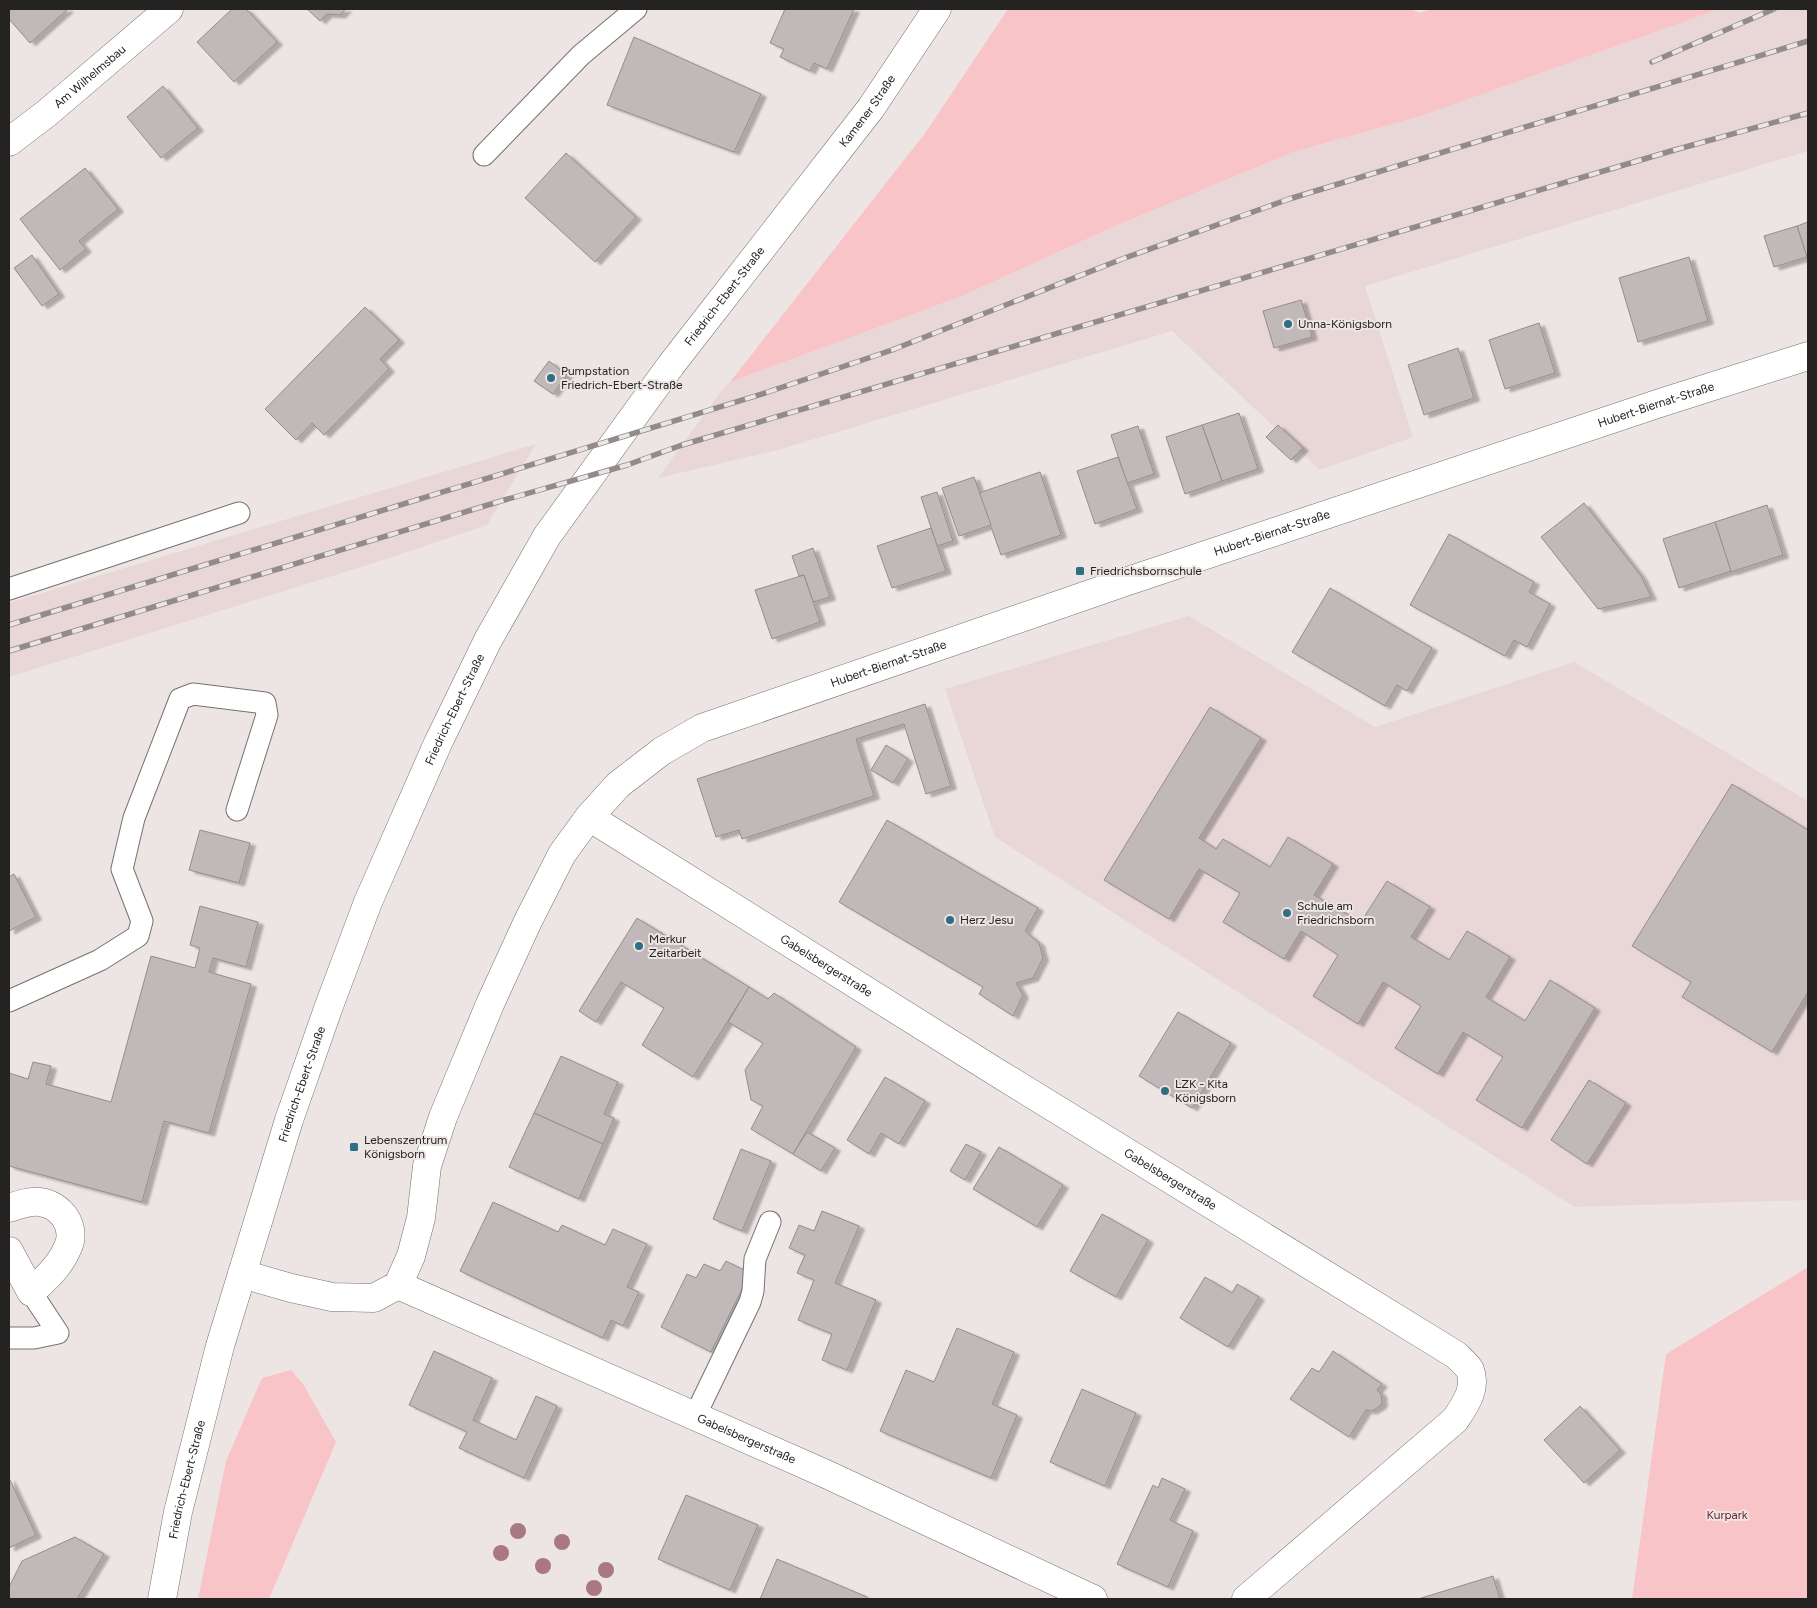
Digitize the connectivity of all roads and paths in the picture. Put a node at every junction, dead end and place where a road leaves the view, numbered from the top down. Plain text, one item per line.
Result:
1 (170, 9) edge
2 (636, 9) edge
3 (937, 9) edge
4 (9, 142) edge
5 (484, 155) dead end
6 (792, 211) joint
7 (1808, 356) edge
8 (239, 514) dead end
9 (9, 589) edge
10 (236, 810) dead end
11 (589, 816) junction
12 (9, 1001) edge
13 (9, 1208) edge
14 (770, 1222) dead end
15 (9, 1251) edge
16 (242, 1274) junction
17 (398, 1285) junction
18 (32, 1292) junction
19 (9, 1338) edge
20 (695, 1416) junction
21 (162, 1599) edge
22 (1093, 1599) edge
23 (1246, 1599) edge

1 - 4 street, Am Wilhelmsbau
2 - 5 lane
3 - 6 street, Kamener Straße
6 - 16 street, Friedrich-Ebert-Straße
7 - 11 street, Hubert-Biernat-Straße
8 - 9 lane
10 - 12 lane
11 - 17 street
11 - 23 street, Gabelsbergerstraße
13 - 18 street
14 - 20 lane
15 - 18 street
16 - 17 street
16 - 21 street, Friedrich-Ebert-Straße
17 - 20 street, Gabelsbergerstraße
18 - 19 lane
20 - 22 street, Gabelsbergerstraße

